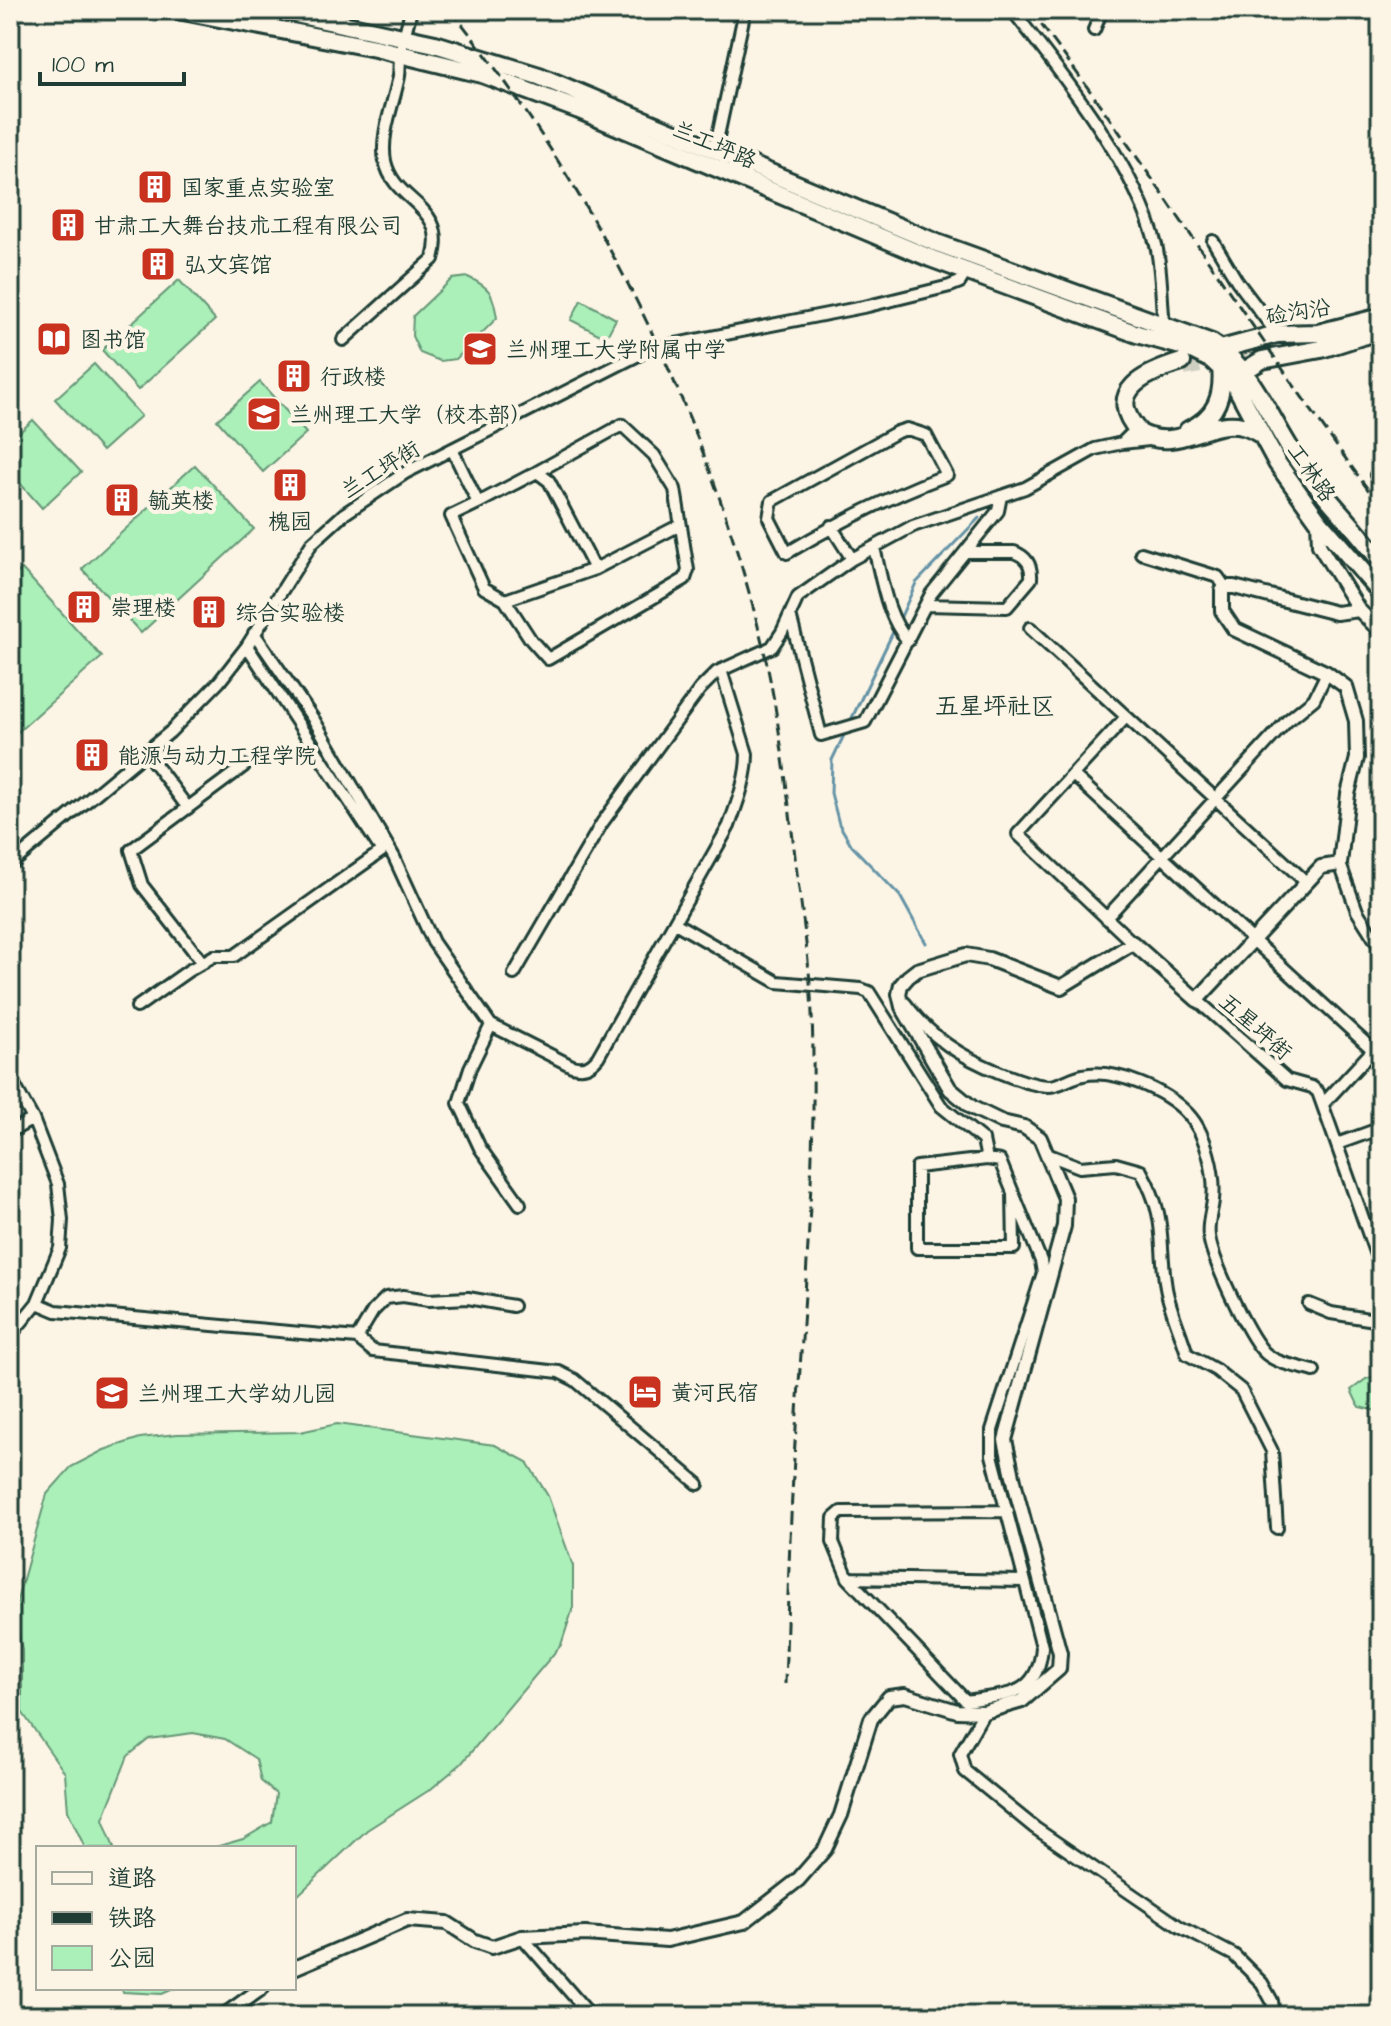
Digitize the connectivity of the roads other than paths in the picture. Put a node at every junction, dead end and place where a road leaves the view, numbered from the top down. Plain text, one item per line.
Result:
1 (178, 10) edge
2 (279, 10) edge
3 (411, 10) edge
4 (745, 10) edge
5 (1012, 10) edge
6 (1102, 10) edge
7 (1094, 30) dead end
8 (402, 46) junction
9 (715, 150) junction
10 (1213, 241) dead end
11 (970, 265) junction
12 (1164, 325) junction
13 (1380, 326) edge
14 (343, 340) dead end
15 (1254, 340) junction
16 (1272, 347) junction
17 (1221, 349) junction
18 (1221, 367) junction
19 (1244, 371) junction
20 (1132, 425) junction
21 (1260, 434) junction
22 (1154, 439) junction
23 (1122, 443) junction
24 (452, 449) junction
25 (537, 472) junction
26 (1381, 472) edge
27 (1381, 480) edge
28 (1001, 496) junction
29 (478, 503) junction
30 (1318, 520) junction
31 (680, 525) junction
32 (831, 526) junction
33 (874, 548) junction
34 (965, 552) junction
35 (1141, 553) dead end
36 (852, 559) junction
37 (1381, 562) edge
38 (595, 569) junction
39 (1225, 587) junction
40 (1381, 593) edge
41 (505, 600) junction
42 (926, 605) junction
43 (1359, 610) junction
44 (790, 615) junction
45 (1030, 628) dead end
46 (1381, 632) edge
47 (254, 633) junction
48 (908, 641) junction
49 (247, 646) junction
50 (721, 670) junction
51 (1327, 673) junction
52 (1126, 717) junction
53 (146, 752) junction
54 (244, 766) dead end
55 (1073, 775) junction
56 (1215, 799) junction
57 (188, 808) junction
58 (1162, 857) junction
59 (1340, 864) junction
60 (10, 865) edge
61 (1306, 882) junction
62 (1106, 918) junction
63 (675, 923) junction
64 (1252, 940) junction
65 (1133, 943) junction
66 (1381, 949) edge
67 (203, 963) junction
68 (514, 974) dead end
69 (899, 994) junction
70 (1197, 1000) junction
71 (137, 1007) dead end
72 (491, 1025) junction
73 (1373, 1050) junction
74 (1381, 1062) edge
75 (10, 1077) edge
76 (1323, 1104) junction
77 (33, 1119) junction
78 (1381, 1128) edge
79 (10, 1132) edge
80 (1337, 1144) junction
81 (1049, 1155) junction
82 (987, 1159) junction
83 (1013, 1193) junction
84 (520, 1204) dead end
85 (1381, 1269) edge
86 (37, 1303) junction
87 (1309, 1304) dead end
88 (513, 1306) dead end
89 (1381, 1321) edge
90 (10, 1336) edge
91 (357, 1338) junction
92 (1314, 1371) dead end
93 (698, 1484) dead end
94 (1008, 1511) junction
95 (1277, 1528) dead end
96 (848, 1578) junction
97 (1024, 1581) junction
98 (984, 1712) junction
99 (522, 1937) junction
100 (296, 1967) edge
101 (259, 1990) edge
102 (223, 2016) edge
103 (591, 2016) edge
104 (1274, 2016) edge

1 - 8 highway, 兰工坪路
2 - 8 highway, 兰工坪路
3 - 8 street
4 - 9 street
5 - 12 street
6 - 7 street
8 - 9 highway, 兰工坪路
8 - 11 highway, 兰工坪路
8 - 14 street
9 - 11 highway, 兰工坪路
10 - 16 street
11 - 12 highway, 兰工坪路
11 - 18 highway, 兰工坪路
11 - 24 street, 兰工坪街
12 - 17 highway, 兰工坪路
13 - 16 highway
13 - 16 highway, 硷沟沿
15 - 16 highway, 硷沟沿
15 - 16 highway
15 - 17 highway, 硷沟沿
16 - 19 highway, 硷沟沿
17 - 19 highway, 工林路
18 - 20 highway
18 - 21 highway, 工林路
19 - 37 highway, 工林路
20 - 22 highway
20 - 23 street
21 - 22 highway
21 - 30 highway, 工林路
22 - 23 street
23 - 28 street
24 - 29 street
24 - 47 street, 兰工坪街
25 - 29 street
25 - 31 street
25 - 38 street
26 - 27 street
28 - 33 street
28 - 34 street
29 - 41 street
30 - 40 highway, 工林路
30 - 43 street
31 - 38 street
31 - 41 street
32 - 32 street
32 - 36 street
33 - 36 street
33 - 48 street
34 - 42 street
34 - 42 street
35 - 39 street
36 - 44 street
38 - 41 street
39 - 43 street
39 - 51 street
42 - 48 street
43 - 46 street
44 - 48 street
44 - 50 street
45 - 52 street
47 - 49 street, 兰工坪街
47 - 72 street
49 - 53 street, 兰工坪街
49 - 67 street
50 - 63 street
50 - 68 street
51 - 56 street
51 - 59 street
52 - 55 street, 五星坪街
52 - 56 street
53 - 57 street
53 - 60 street, 兰工坪街
54 - 57 street
55 - 58 street
55 - 62 street, 五星坪街
56 - 58 street
56 - 61 street
57 - 67 street
58 - 62 street
58 - 64 street
59 - 61 street
59 - 66 street
61 - 64 street
62 - 65 street, 五星坪街
63 - 72 street
63 - 82 street
64 - 70 street
64 - 73 street
65 - 69 street
65 - 70 street, 五星坪街
67 - 71 street
69 - 81 street
69 - 92 street
70 - 76 street, 五星坪街
72 - 84 street
73 - 74 street
73 - 76 street
75 - 77 street
76 - 80 street
77 - 79 street
77 - 86 street
78 - 80 street
80 - 85 street
81 - 95 street
81 - 98 street
82 - 83 street
82 - 83 street
83 - 94 street
86 - 90 street
86 - 91 street
87 - 89 street
88 - 91 street
91 - 93 street
94 - 96 street
94 - 97 street
96 - 97 street
96 - 97 street
98 - 99 street
98 - 104 street
99 - 100 street
99 - 103 street
101 - 102 street

